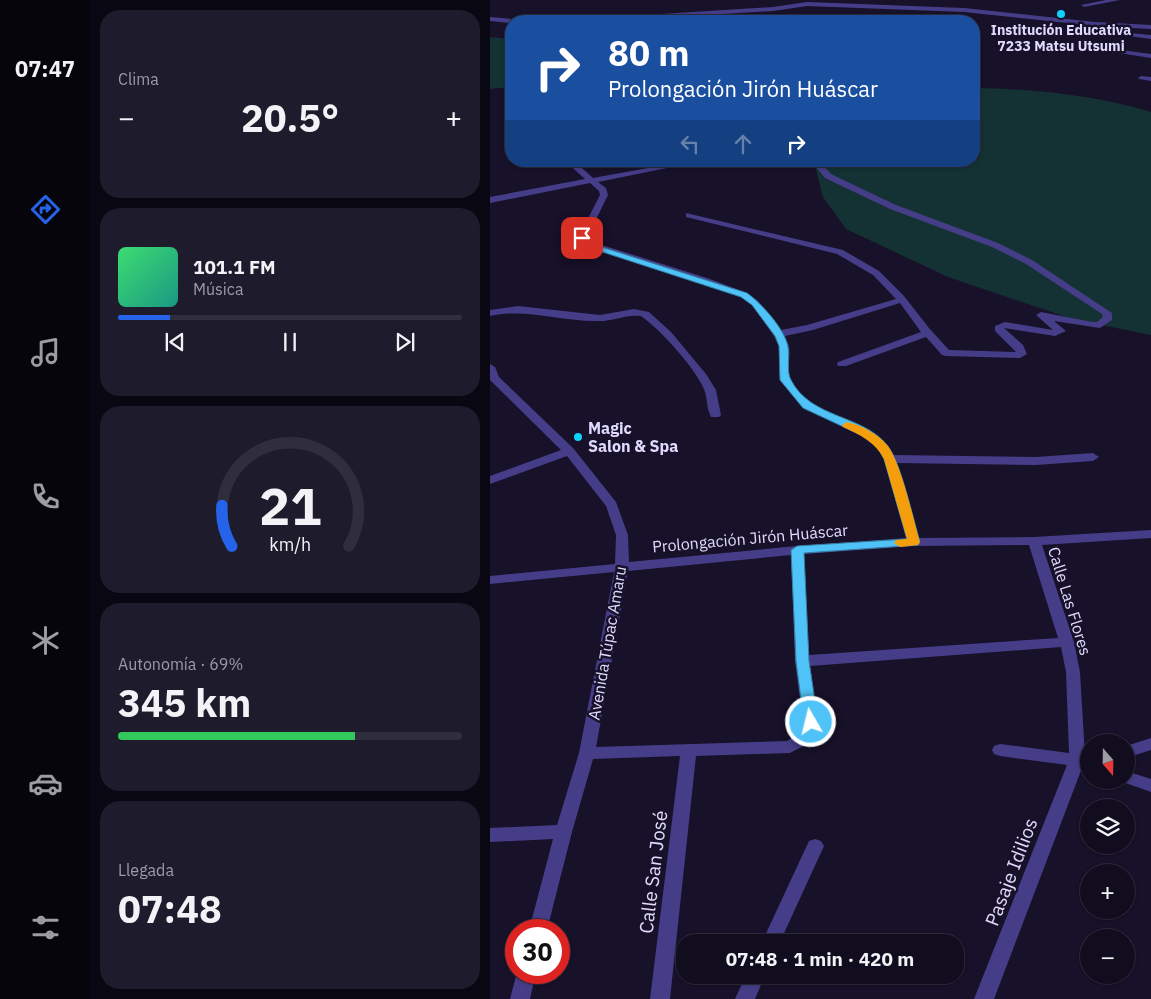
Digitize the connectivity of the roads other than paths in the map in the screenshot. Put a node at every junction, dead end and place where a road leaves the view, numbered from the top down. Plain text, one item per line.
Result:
1 (1117, 0) edge
2 (1084, 5) dead end
3 (678, 15) edge
4 (490, 19) edge
5 (505, 20) edge
6 (1151, 27) edge
7 (1130, 35) dead end
8 (1151, 37) edge
9 (1121, 52) dead end
10 (1151, 56) edge
11 (1141, 78) dead end
12 (1151, 79) edge
13 (576, 167) edge
14 (662, 167) edge
15 (820, 167) edge
16 (594, 181) junction
17 (490, 200) edge
18 (689, 215) dead end
19 (902, 300) junction
20 (490, 312) edge
21 (778, 334) junction
22 (928, 334) junction
23 (842, 364) dead end
24 (491, 375) edge
25 (715, 415) dead end
26 (569, 451) junction
27 (1093, 456) dead end
28 (890, 459) junction
29 (490, 480) edge
30 (1151, 534) edge
31 (1034, 541) junction
32 (914, 542) junction
33 (797, 550) junction
34 (622, 566) junction
35 (490, 580) edge
36 (1066, 642) junction
37 (802, 661) junction
38 (1080, 734) edge
39 (1151, 744) edge
40 (1135, 749) edge
41 (689, 750) junction
42 (1000, 750) dead end
43 (586, 753) junction
44 (1080, 762) edge
45 (1080, 769) edge
46 (1135, 780) edge
47 (1151, 786) edge
48 (563, 832) junction
49 (490, 835) edge
50 (814, 846) dead end
51 (541, 919) edge
52 (775, 934) edge
53 (524, 984) edge
54 (752, 984) edge
55 (520, 999) edge
56 (660, 999) edge
57 (745, 999) edge
58 (984, 999) edge

1 - 2 street
3 - 6 street
4 - 5 street
7 - 8 street
9 - 10 street
11 - 12 street
13 - 16 street
14 - 16 street
15 - 22 street
16 - 17 street
16 - 21 street
18 - 19 street
19 - 21 street
19 - 22 street
20 - 25 street
21 - 28 street
22 - 23 street
24 - 26 street, Avenida Túpac Amaru
26 - 29 street
26 - 34 street, Avenida Túpac Amaru
27 - 28 street
28 - 32 street
30 - 31 street, Prolongación Jirón Huáscar
31 - 32 street, Prolongación Jirón Huáscar
31 - 36 street, Calle Las Flores
32 - 33 street, Prolongación Jirón Huáscar
33 - 34 street, Prolongación Jirón Huáscar
33 - 37 street
34 - 35 street, Prolongación Jirón Huáscar
34 - 43 street, Avenida Túpac Amaru
36 - 37 street
36 - 38 street, Calle Las Flores
37 - 41 street
39 - 40 street
41 - 43 street
41 - 56 street, Calle San José
42 - 44 street
43 - 48 street, Avenida Túpac Amaru
45 - 58 street, Pasaje Idilios
46 - 47 street
48 - 49 street
48 - 51 street, Avenida Túpac Amaru
50 - 52 street
53 - 55 street
54 - 57 street

